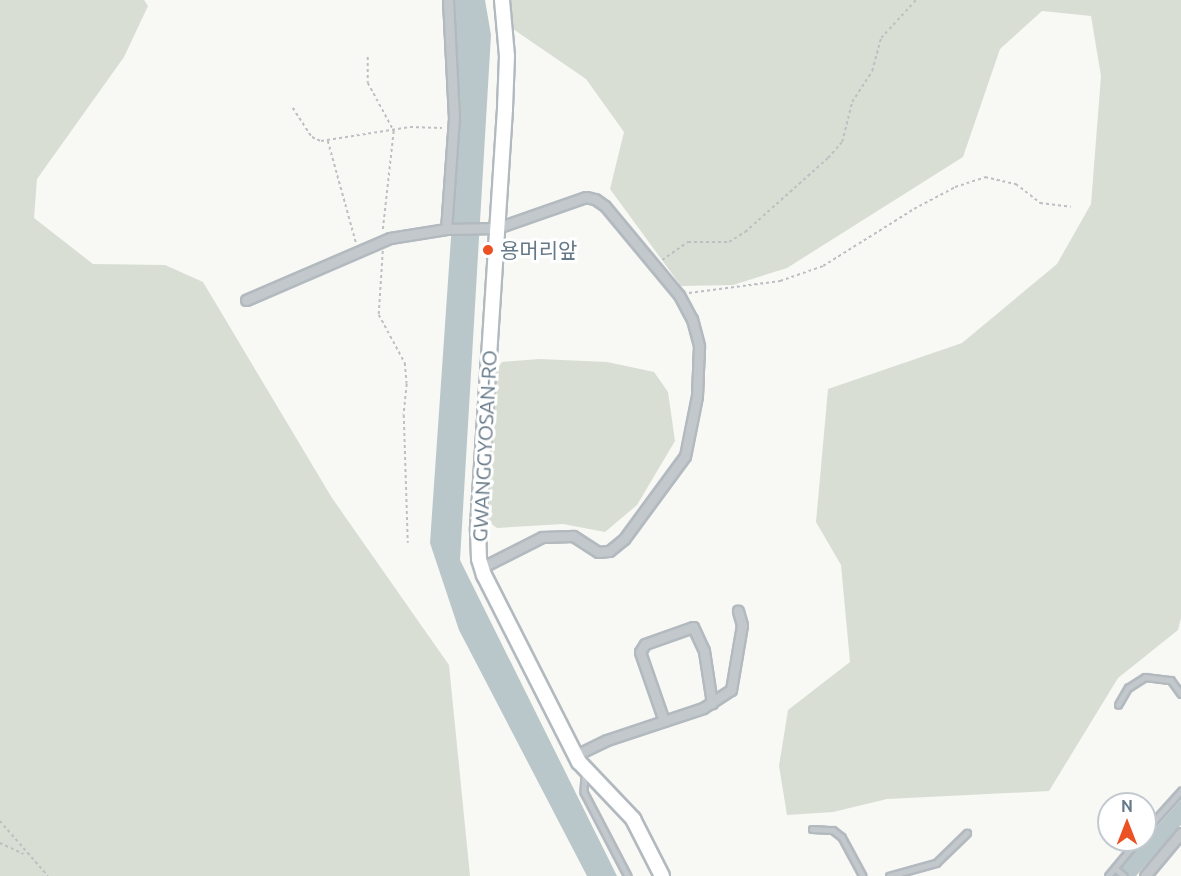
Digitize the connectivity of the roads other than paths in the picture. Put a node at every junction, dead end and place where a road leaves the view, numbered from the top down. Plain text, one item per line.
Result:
1 (448, 0) edge
2 (502, 0) edge
3 (492, 228) junction
4 (448, 229) junction
5 (246, 300) dead end
6 (481, 567) junction
7 (738, 611) dead end
8 (1181, 694) edge
9 (712, 703) junction
10 (1118, 705) dead end
11 (664, 721) junction
12 (576, 755) junction
13 (585, 768) junction
14 (1181, 791) edge
15 (1157, 818) edge
16 (812, 829) dead end
17 (967, 833) dead end
18 (1181, 833) edge
19 (1129, 852) edge
20 (1116, 869) junction
21 (628, 876) edge
22 (662, 876) edge
23 (863, 876) edge
24 (890, 876) edge
25 (1108, 876) edge
26 (1124, 876) edge
27 (1145, 876) edge

1 - 4 street
2 - 3 street, GWANGGYOSAN-RO
3 - 4 street
3 - 6 street, GWANGGYOSAN-RO
3 - 6 street
4 - 5 street
6 - 12 street, GWANGGYOSAN-RO
7 - 9 street
8 - 10 lane
9 - 11 street
9 - 11 street
11 - 12 street
12 - 13 street, GWANGGYOSAN-RO
13 - 21 lane
13 - 22 street, GWANGGYOSAN-RO
14 - 15 lane
16 - 23 lane
17 - 24 lane
18 - 27 street
19 - 20 lane
20 - 25 lane
20 - 26 lane

